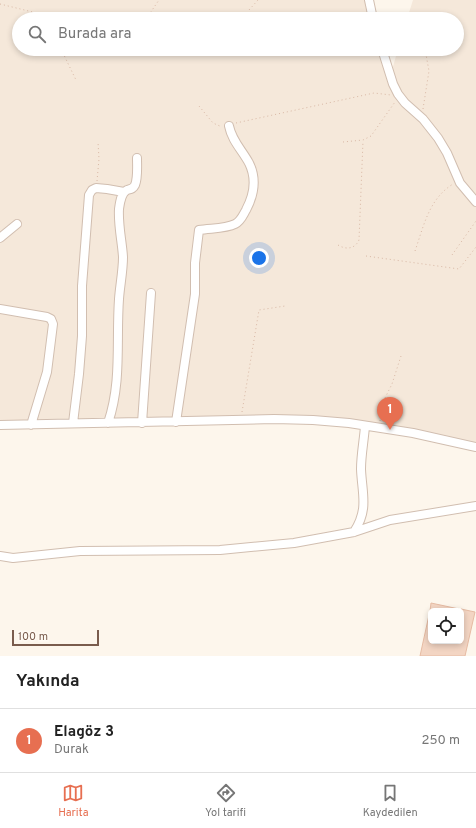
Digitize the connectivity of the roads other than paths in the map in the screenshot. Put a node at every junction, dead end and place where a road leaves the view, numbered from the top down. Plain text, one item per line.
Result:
1 (369, 0) edge
2 (372, 12) edge
3 (384, 56) edge
4 (229, 126) road end
5 (137, 158) dead end
6 (124, 192) junction
7 (476, 202) edge
8 (17, 224) dead end
9 (0, 238) edge
10 (151, 293) dead end
11 (0, 309) edge
12 (142, 422) junction
13 (176, 422) junction
14 (73, 423) junction
15 (108, 423) junction
16 (31, 424) junction
17 (0, 425) edge
18 (365, 426) junction
19 (476, 447) edge
20 (476, 506) edge
21 (354, 532) junction
22 (0, 556) edge

1 - 2 street
3 - 7 street
4 - 13 street
5 - 6 street
6 - 14 street
6 - 15 street
8 - 9 street
10 - 12 street
11 - 16 street
12 - 13 street
12 - 15 street
13 - 18 street
14 - 15 street
14 - 16 street
16 - 17 street
18 - 19 street
18 - 21 street
20 - 21 street
21 - 22 street

